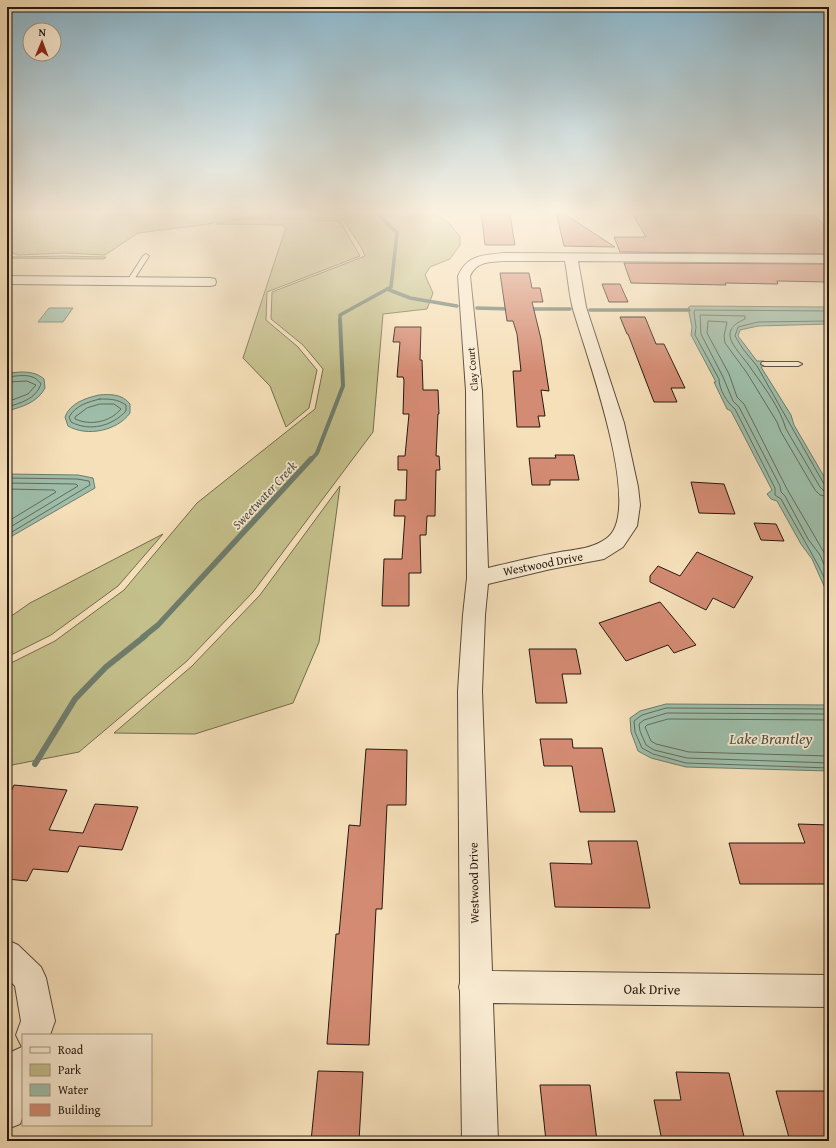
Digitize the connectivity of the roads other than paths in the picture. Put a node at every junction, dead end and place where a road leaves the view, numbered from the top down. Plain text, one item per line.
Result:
1 (141, 265) edge
2 (471, 265) edge
3 (572, 265) edge
4 (7, 280) edge
5 (130, 281) junction
6 (210, 282) dead end
7 (765, 364) dead end
8 (798, 364) dead end
9 (478, 578) junction
10 (7, 956) edge
11 (476, 987) junction
12 (829, 990) edge
13 (33, 1034) edge
14 (22, 1067) edge
15 (7, 1111) edge
16 (480, 1141) edge

1 - 5 lane
2 - 9 street, Clay Court
3 - 9 street, Westwood Drive
4 - 5 street
5 - 6 street
7 - 8 lane
9 - 11 street, Westwood Drive
10 - 13 street
11 - 12 street, Oak Drive
11 - 16 street, Westwood Drive
14 - 15 street

